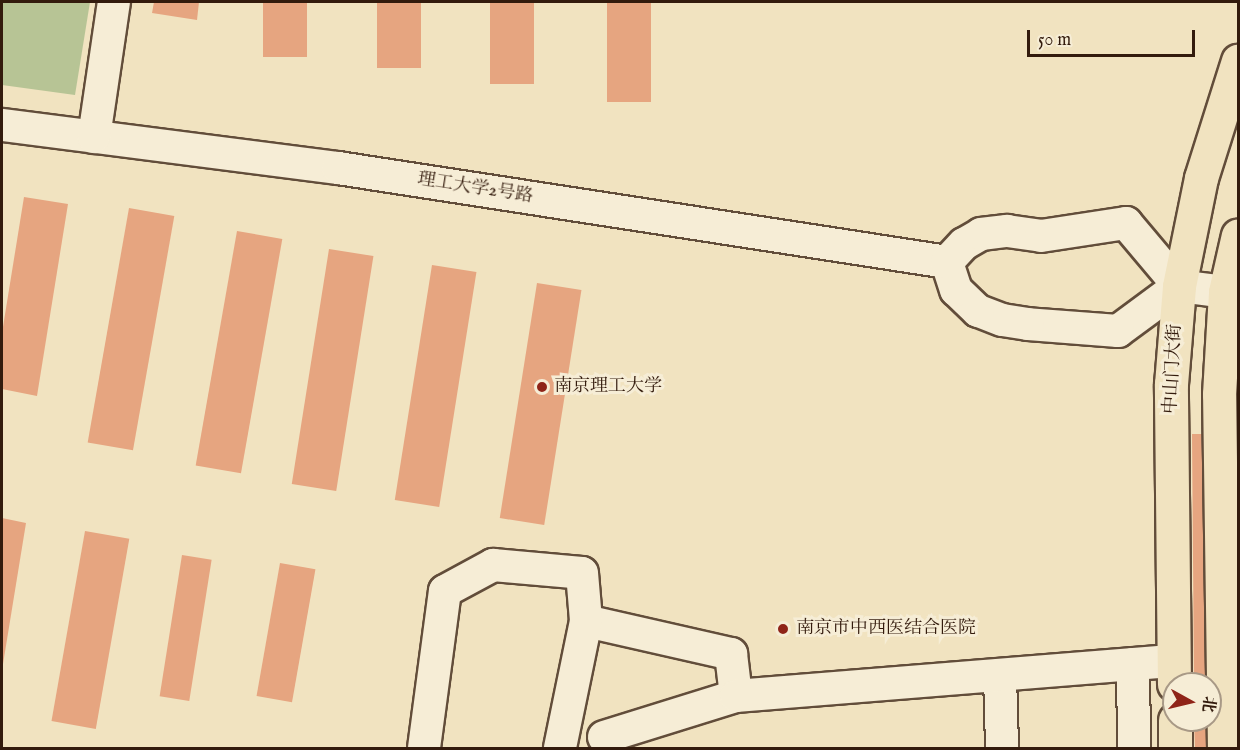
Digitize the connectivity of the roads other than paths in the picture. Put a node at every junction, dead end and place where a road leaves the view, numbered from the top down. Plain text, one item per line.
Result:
1 (114, 2) edge
2 (1239, 61) edge
3 (2, 125) edge
4 (94, 137) junction
5 (1239, 235) edge
6 (947, 262) junction
7 (1179, 286) junction
8 (1225, 292) junction
9 (586, 621) junction
10 (1133, 664) junction
11 (1174, 672) edge
12 (1000, 675) junction
13 (736, 696) junction
14 (1175, 732) edge
15 (604, 737) dead end
16 (424, 748) edge
17 (560, 748) edge
18 (1002, 748) edge
19 (1134, 748) edge
20 (1176, 748) edge
21 (1224, 748) edge

1 - 4 street
2 - 7 main road, 中山门大街
3 - 4 street, 理工大学2号路
4 - 6 street, 理工大学2号路
5 - 8 main road
6 - 7 street
6 - 7 street
7 - 8 street
7 - 11 main road, 中山门大街
8 - 21 main road
9 - 13 street
9 - 16 street
9 - 17 street
10 - 11 street
10 - 12 street
10 - 19 street
12 - 13 street
12 - 18 street
13 - 15 street
14 - 20 main road

